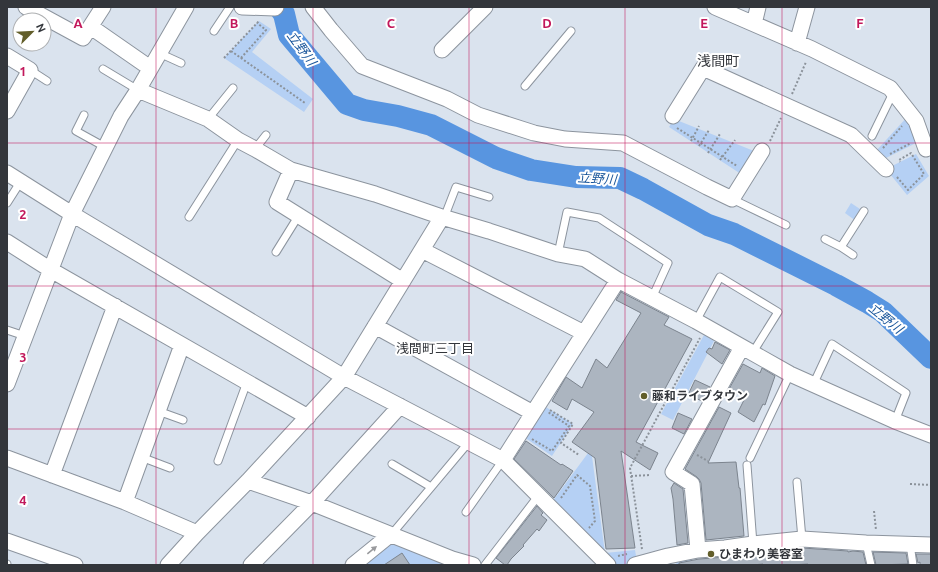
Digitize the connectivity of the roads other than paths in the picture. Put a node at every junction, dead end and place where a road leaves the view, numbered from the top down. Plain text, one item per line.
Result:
1 (26, 7) edge
2 (103, 7) edge
3 (186, 7) edge
4 (230, 7) edge
5 (242, 7) edge
6 (313, 7) edge
7 (485, 7) edge
8 (715, 7) edge
9 (758, 7) edge
10 (807, 7) edge
11 (271, 8) edge
12 (754, 24) junction
13 (91, 27) junction
14 (214, 31) dead end
15 (571, 31) dead end
16 (797, 43) junction
17 (442, 50) dead end
18 (159, 53) junction
19 (7, 56) edge
20 (181, 63) dead end
21 (150, 68) junction
22 (103, 69) dead end
23 (30, 70) junction
24 (48, 81) dead end
25 (525, 86) dead end
26 (233, 88) dead end
27 (138, 90) junction
28 (893, 93) junction
29 (7, 111) edge
30 (84, 115) dead end
31 (208, 119) junction
32 (674, 121) road end
33 (266, 135) dead end
34 (872, 136) dead end
35 (238, 140) junction
36 (105, 147) junction
37 (255, 149) junction
38 (926, 149) dead end
39 (762, 151) dead end
40 (889, 165) road end
41 (291, 170) junction
42 (7, 173) edge
43 (21, 181) junction
44 (489, 197) dead end
45 (732, 199) junction
46 (7, 203) edge
47 (864, 211) dead end
48 (72, 214) junction
49 (299, 215) junction
50 (190, 217) dead end
51 (443, 218) junction
52 (786, 225) dead end
53 (825, 239) dead end
54 (7, 242) edge
55 (841, 247) junction
56 (422, 250) junction
57 (276, 252) dead end
58 (558, 254) junction
59 (853, 255) dead end
60 (51, 270) junction
61 (618, 280) junction
62 (403, 281) junction
63 (652, 298) junction
64 (115, 306) junction
65 (701, 324) junction
66 (375, 326) junction
67 (7, 330) edge
68 (584, 333) junction
69 (25, 336) junction
70 (182, 345) junction
71 (747, 350) junction
72 (790, 374) junction
73 (344, 377) junction
74 (7, 382) edge
75 (247, 382) junction
76 (813, 385) junction
77 (400, 406) junction
78 (540, 408) junction
79 (158, 411) junction
80 (308, 417) junction
81 (183, 420) dead end
82 (895, 421) junction
83 (931, 435) edge
84 (468, 442) junction
85 (141, 457) junction
86 (7, 458) edge
87 (503, 460) junction
88 (218, 461) dead end
89 (392, 464) dead end
90 (170, 468) dead end
91 (52, 475) junction
92 (248, 481) junction
93 (797, 482) dead end
94 (431, 487) junction
95 (539, 495) junction
96 (125, 502) junction
97 (312, 503) junction
98 (466, 512) dead end
99 (197, 533) junction
100 (390, 535) junction
101 (802, 539) junction
102 (7, 541) edge
103 (872, 543) junction
104 (753, 544) junction
105 (910, 544) junction
106 (931, 545) edge
107 (698, 550) junction
108 (640, 564) edge
109 (75, 565) edge
110 (168, 565) edge
111 (251, 565) edge
112 (353, 565) edge
113 (473, 565) edge
114 (485, 565) edge
115 (608, 565) edge
116 (871, 565) edge
117 (913, 565) edge

1 - 13 street
2 - 13 street
3 - 18 street
4 - 14 lane
5 - 11 street
6 - 45 street
7 - 17 street
8 - 12 street
9 - 12 street
10 - 16 street
12 - 16 street
13 - 21 street
15 - 25 lane
16 - 28 street
18 - 20 lane
18 - 21 street
19 - 23 street
21 - 27 street
22 - 27 lane
23 - 24 lane
23 - 29 street
26 - 31 lane
27 - 31 street
27 - 36 street
28 - 34 lane
28 - 38 street
30 - 36 lane
31 - 35 street
32 - 40 street
33 - 37 lane
35 - 37 street
35 - 50 lane
36 - 48 street
37 - 41 street
39 - 45 street
41 - 49 street
41 - 51 street
42 - 43 street
43 - 46 lane
43 - 48 street
44 - 51 lane
45 - 52 lane
47 - 55 lane
48 - 60 street
48 - 73 street
49 - 57 lane
49 - 62 street
51 - 56 street
51 - 58 street
53 - 55 lane
54 - 60 street
55 - 59 lane
56 - 62 street
56 - 68 street
58 - 61 street
58 - 63 lane
60 - 64 street
60 - 69 street
61 - 63 street
61 - 68 street
62 - 66 street
63 - 65 street
64 - 70 street
64 - 91 street
65 - 71 street
65 - 71 lane
66 - 73 street
66 - 78 street
67 - 69 lane
68 - 78 street
69 - 74 street
70 - 75 street
70 - 79 street
71 - 72 street
71 - 107 street
72 - 76 street
72 - 104 lane
73 - 77 street
73 - 80 street
75 - 80 street
75 - 88 lane
76 - 82 street
76 - 82 lane
77 - 84 street
77 - 97 street
78 - 87 street
79 - 81 lane
79 - 85 street
80 - 92 street
82 - 83 street
84 - 87 street
84 - 94 lane
85 - 90 lane
85 - 96 street
86 - 91 street
87 - 95 street
87 - 98 lane
89 - 94 lane
91 - 96 street
92 - 97 street
92 - 99 street
93 - 101 lane
94 - 100 lane
95 - 114 lane
95 - 115 street
96 - 99 street
97 - 100 street
97 - 111 street
99 - 110 street
112 -> 100 street
100 - 113 street
101 - 103 street
101 - 104 street
102 - 109 street
103 - 105 street
103 - 116 lane
104 - 107 street
105 - 106 street
105 - 117 lane
107 - 108 street

